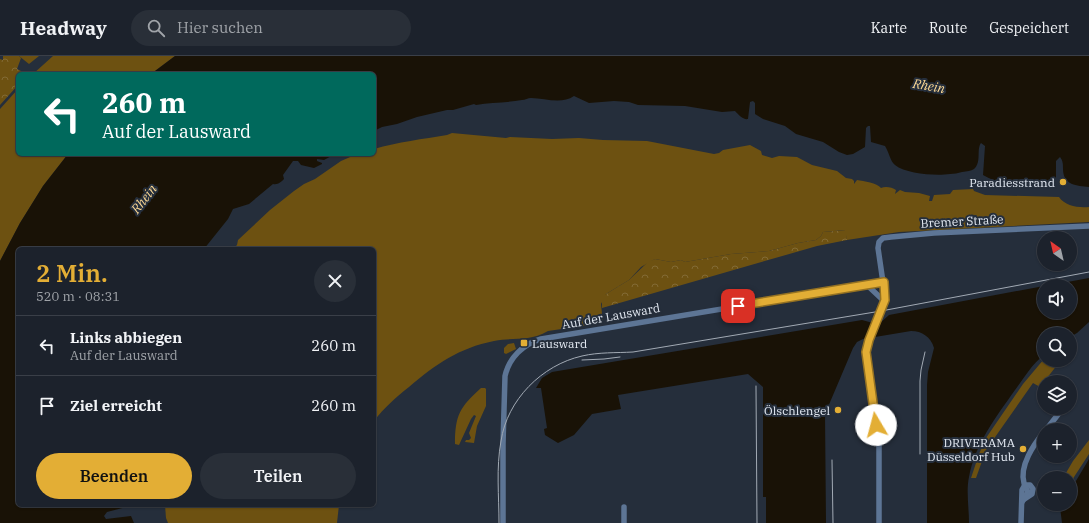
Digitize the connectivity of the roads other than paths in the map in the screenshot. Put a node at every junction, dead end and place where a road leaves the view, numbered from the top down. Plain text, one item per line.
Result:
1 (1089, 226) edge
2 (884, 282) junction
3 (867, 285) junction
4 (884, 301) junction
5 (1058, 415) edge
6 (1052, 423) edge
7 (1037, 441) edge
8 (624, 507) dead end
9 (503, 523) edge
10 (624, 523) edge
11 (879, 523) edge
12 (1021, 523) edge

1 - 2 street, Bremer Straße
2 - 3 street, Auf der Lausward
2 - 4 street
3 - 4 street
3 - 9 street, Auf der Lausward
4 - 11 street
5 - 6 street
7 - 12 street
8 - 10 street

